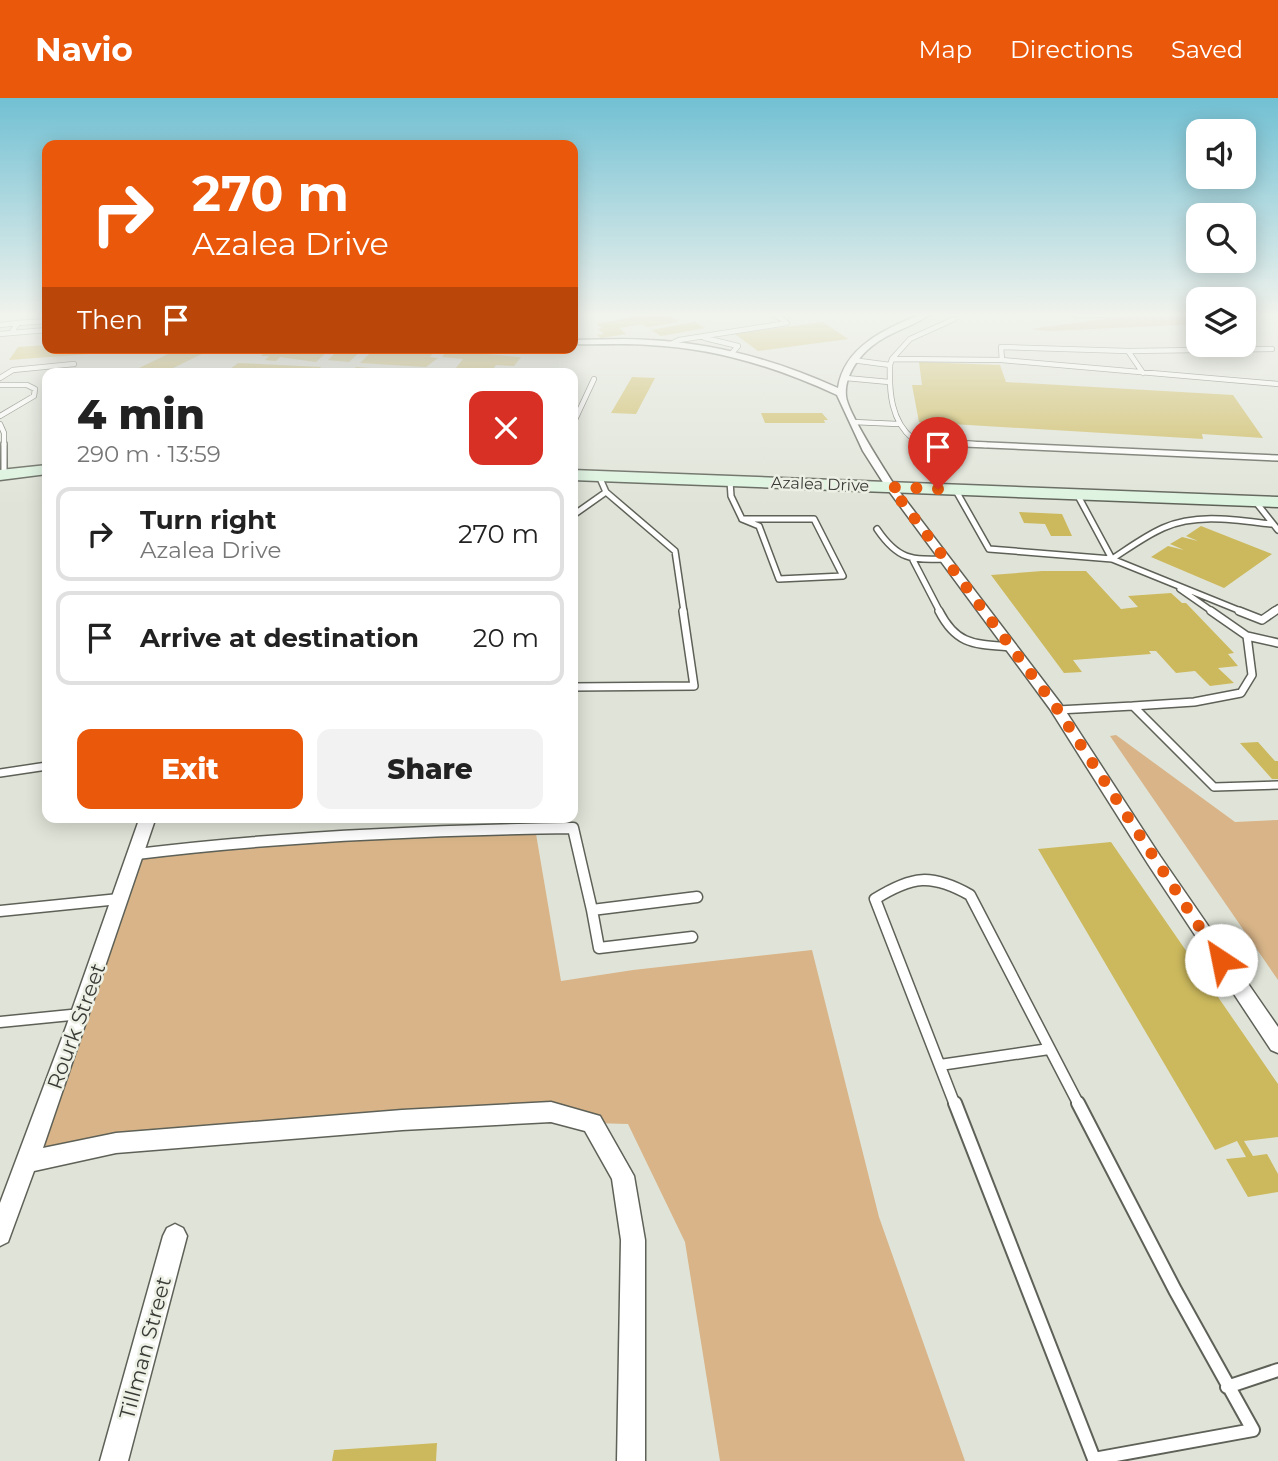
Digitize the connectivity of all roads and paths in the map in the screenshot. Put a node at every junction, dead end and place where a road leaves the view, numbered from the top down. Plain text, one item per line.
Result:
1 (846, 378) edge
2 (594, 379) dead end
3 (811, 379) edge
4 (853, 379) edge
5 (889, 379) edge
6 (1212, 379) edge
7 (889, 382) junction
8 (1278, 384) edge
9 (0, 385) edge
10 (841, 393) junction
11 (578, 413) edge
12 (0, 416) edge
13 (853, 422) junction
14 (0, 424) edge
15 (898, 424) junction
16 (1278, 458) edge
17 (42, 471) edge
18 (2, 475) edge
19 (578, 475) edge
20 (599, 476) junction
21 (730, 481) junction
22 (891, 487) junction
23 (956, 489) junction
24 (606, 492) junction
25 (1076, 494) junction
26 (1255, 501) junction
27 (1278, 502) edge
28 (578, 512) edge
29 (742, 519) junction
30 (1270, 524) junction
31 (877, 529) dead end
32 (1278, 530) edge
33 (946, 559) junction
34 (1112, 559) junction
35 (913, 560) junction
36 (1166, 579) junction
37 (1278, 608) edge
38 (1247, 636) junction
39 (1278, 643) edge
40 (1012, 647) junction
41 (578, 687) edge
42 (1133, 706) junction
43 (1058, 710) junction
44 (42, 767) edge
45 (0, 773) edge
46 (1278, 785) edge
47 (146, 823) edge
48 (137, 854) junction
49 (697, 897) dead end
50 (121, 898) junction
51 (592, 910) junction
52 (0, 911) edge
53 (692, 937) dead end
54 (80, 1014) junction
55 (0, 1022) edge
56 (1278, 1044) edge
57 (1049, 1049) junction
58 (940, 1065) junction
59 (27, 1162) junction
60 (0, 1234) edge
61 (176, 1236) dead end
62 (1278, 1370) edge
63 (1227, 1387) junction
64 (114, 1461) edge
65 (631, 1461) edge

1 - 10 street
2 - 11 lane
3 - 10 street
4 - 7 lane
5 - 7 lane
6 - 8 lane
7 - 15 lane
9 - 12 lane
10 - 13 street
13 - 15 lane
13 - 22 street
14 - 18 lane
15 - 16 lane
17 - 18 street
19 - 20 street, Azalea Drive
20 - 21 street, Azalea Drive
20 - 24 lane
21 - 22 street, Azalea Drive
21 - 29 lane
22 - 23 street, Azalea Drive
22 - 33 street
23 - 25 street, Azalea Drive
23 - 34 lane
24 - 28 lane
24 - 41 lane
25 - 26 street, Azalea Drive
25 - 34 lane
26 - 27 street, Azalea Drive
26 - 30 lane
29 - 29 lane
30 - 32 lane
30 - 34 lane
31 - 35 lane
33 - 35 lane
33 - 40 street
34 - 36 lane
35 - 40 lane
36 - 37 lane
36 - 38 lane
38 - 39 lane
38 - 42 lane
40 - 43 street
42 - 43 lane
42 - 46 lane
43 - 56 street
44 - 45 lane
47 - 48 street, Rourk Street
48 - 50 street, Rourk Street
48 - 51 lane
49 - 51 lane
50 - 52 lane
50 - 54 street, Rourk Street
51 - 53 lane
54 - 55 lane
54 - 59 street, Rourk Street
57 - 58 lane
57 - 58 lane
57 - 63 lane
58 - 63 lane
59 - 60 street, Rourk Street
59 - 65 street
61 - 64 street, Tillman Street
62 - 63 lane

